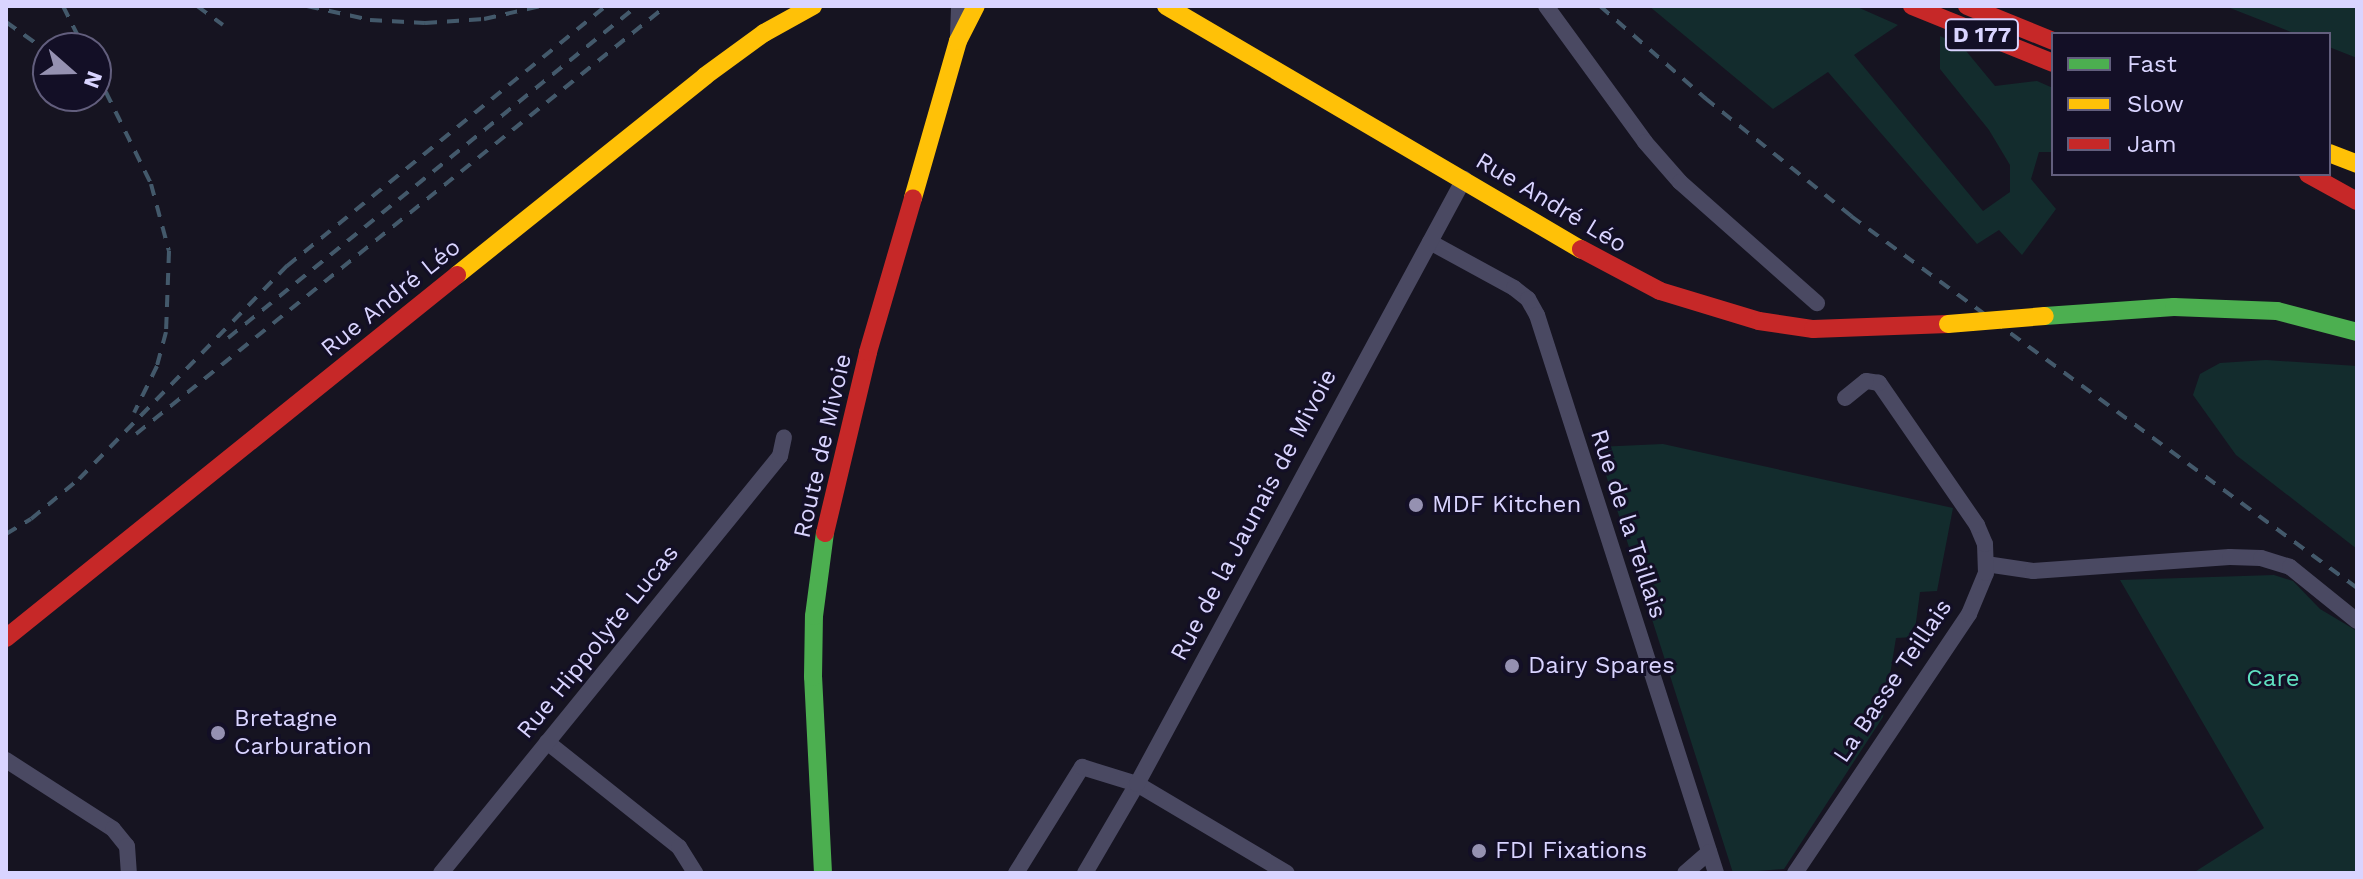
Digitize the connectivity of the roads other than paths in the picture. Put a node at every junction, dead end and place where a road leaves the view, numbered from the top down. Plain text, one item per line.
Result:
1 (813, 6) edge
2 (959, 6) edge
3 (976, 6) edge
4 (1166, 6) edge
5 (1546, 6) edge
6 (1912, 6) edge
7 (1967, 6) edge
8 (2051, 40) edge
9 (958, 41) junction
10 (2051, 62) edge
11 (2331, 154) edge
12 (2357, 164) edge
13 (2312, 176) edge
14 (1464, 179) junction
15 (2357, 201) edge
16 (1430, 242) junction
17 (1817, 303) dead end
18 (2353, 328) edge
19 (1845, 398) dead end
20 (784, 437) dead end
21 (1986, 564) junction
22 (2357, 621) edge
23 (6, 638) edge
24 (547, 742) junction
25 (6, 760) edge
26 (1137, 784) junction
27 (1709, 852) junction
28 (129, 873) edge
29 (441, 873) edge
30 (695, 873) edge
31 (823, 873) edge
32 (1016, 873) edge
33 (1085, 873) edge
34 (1287, 873) edge
35 (1685, 873) edge
36 (1716, 873) edge
37 (1795, 873) edge

1 - 23 main road, Rue André Léo
2 - 9 street, Route de Mivoie
3 - 9 main road, Route de Mivoie
4 - 14 main road, Rue André Léo
5 - 17 street
6 - 10 main road, D 177
7 - 8 main road, D 177
9 - 31 main road, Route de Mivoie
11 - 12 main road
13 - 15 main road
14 - 16 street, Rue de la Jaunais de Mivoie
14 - 18 main road, Rue André Léo, bridge
16 - 26 street, Rue de la Jaunais de Mivoie
16 - 27 street, Rue de la Teillais
19 - 21 street, La Basse Teillais
20 - 24 street, Rue Hippolyte Lucas
21 - 22 street
21 - 37 street, La Basse Teillais
24 - 29 street, Rue Hippolyte Lucas
24 - 30 street
25 - 28 street
26 - 32 street
26 - 33 street, Rue de la Jaunais de Mivoie
26 - 34 street
27 - 35 street
27 - 36 street, Rue de la Teillais

